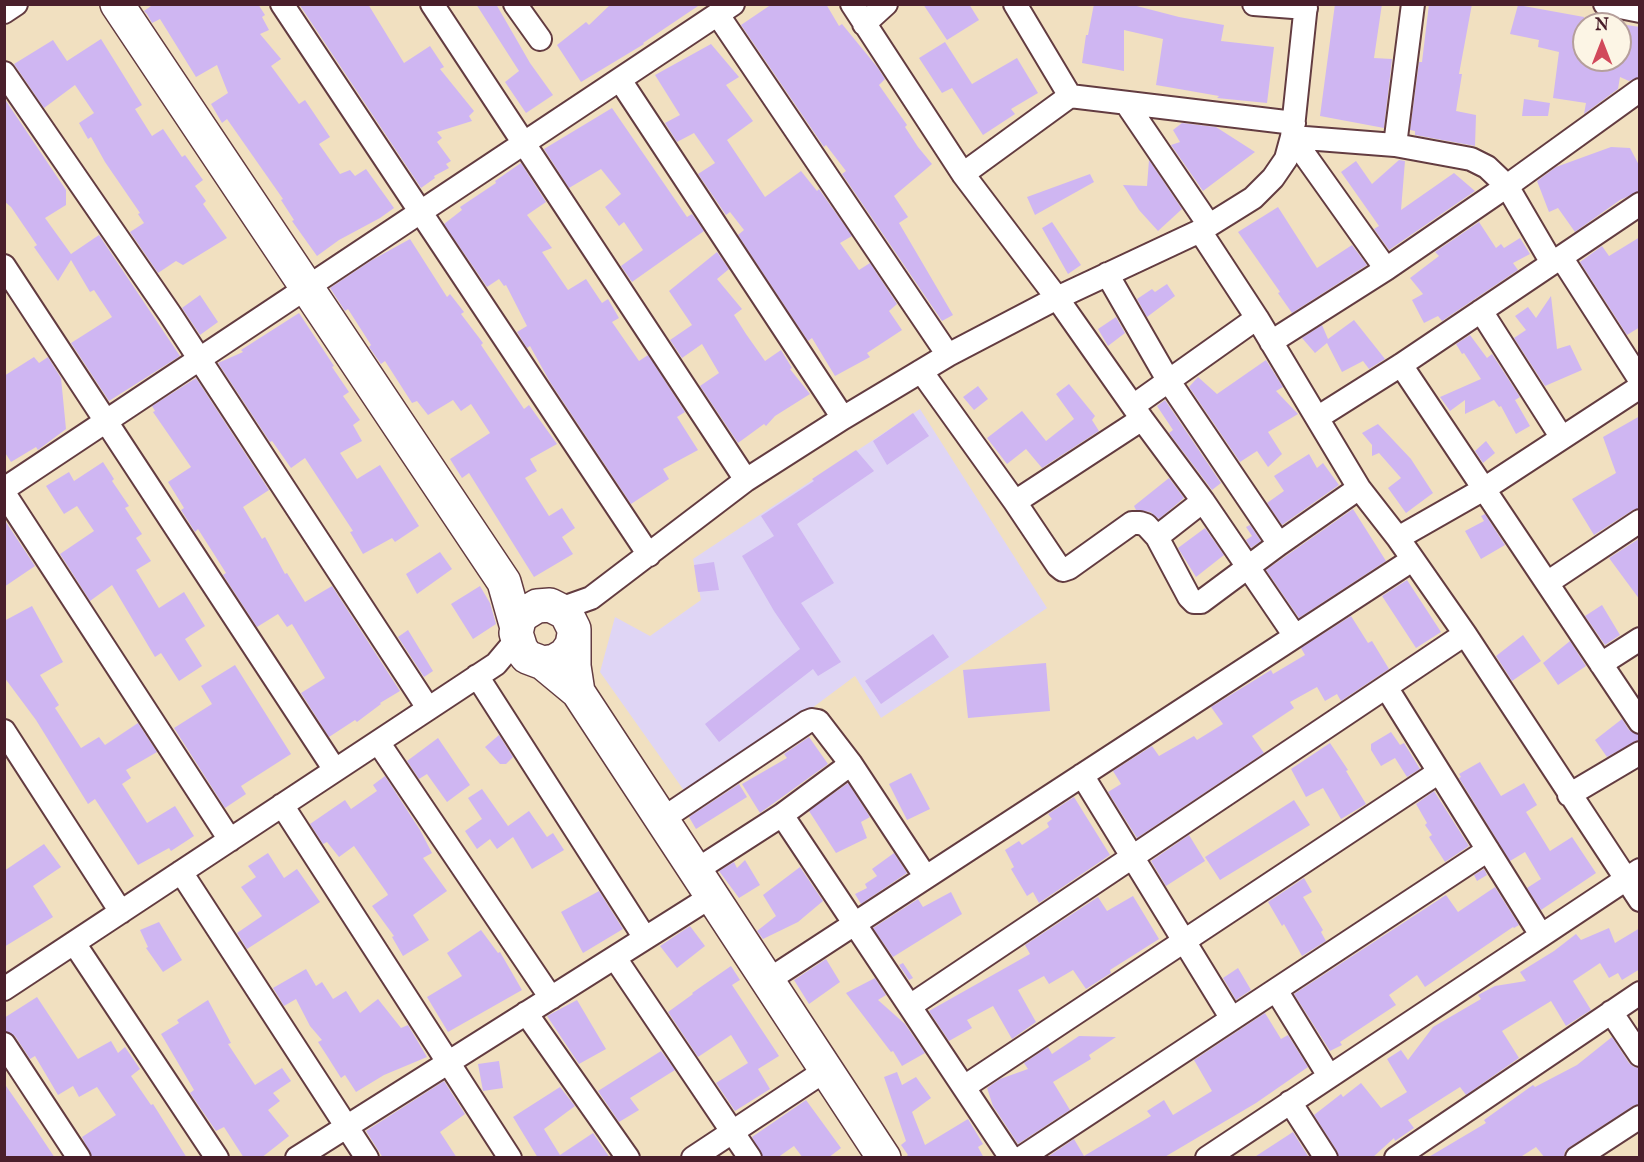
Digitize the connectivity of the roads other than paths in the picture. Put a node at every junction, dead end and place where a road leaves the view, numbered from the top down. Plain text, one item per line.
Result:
1 (16, 4) edge
2 (117, 4) edge
3 (282, 4) edge
4 (432, 4) edge
5 (852, 4) edge
6 (886, 4) edge
7 (1015, 4) edge
8 (1254, 4) edge
9 (1413, 4) edge
10 (1605, 4) edge
11 (521, 6) edge
12 (1306, 6) edge
13 (726, 10) edge
14 (1640, 11) edge
15 (4, 12) edge
16 (864, 24) junction
17 (540, 39) dead end
18 (4, 73) edge
19 (620, 80) junction
20 (1638, 93) edge
21 (1070, 96) junction
22 (1126, 103) junction
23 (1293, 130) junction
24 (524, 144) junction
25 (1395, 145) junction
26 (963, 174) junction
27 (1507, 186) junction
28 (1639, 206) edge
29 (420, 213) junction
30 (1205, 228) junction
31 (1556, 260) junction
32 (4, 266) edge
33 (1386, 269) junction
34 (1107, 274) junction
35 (307, 288) junction
36 (1058, 298) junction
37 (1481, 311) junction
38 (1257, 318) junction
39 (1271, 342) junction
40 (948, 355) junction
41 (200, 359) junction
42 (1401, 364) junction
43 (921, 371) junction
44 (1168, 380) junction
45 (1640, 380) edge
46 (1640, 387) edge
47 (1137, 413) junction
48 (843, 418) junction
49 (1317, 418) junction
50 (106, 421) junction
51 (1562, 438) junction
52 (746, 480) junction
53 (1359, 488) junction
54 (1484, 489) junction
55 (4, 491) edge
56 (1203, 501) junction
57 (1015, 502) junction
58 (1640, 521) edge
59 (1157, 537) junction
60 (1398, 538) junction
61 (1279, 544) junction
62 (649, 555) junction
63 (1412, 560) junction
64 (1249, 567) junction
65 (504, 582) junction
66 (1547, 583) junction
67 (563, 618) junction
68 (1465, 634) junction
69 (1295, 636) junction
70 (1640, 639) edge
71 (526, 647) junction
72 (1601, 664) junction
73 (477, 676) junction
74 (1386, 687) junction
75 (578, 692) junction
76 (428, 708) junction
77 (1640, 722) edge
78 (4, 731) edge
79 (378, 742) junction
80 (1640, 753) edge
81 (851, 764) junction
82 (335, 770) junction
83 (1439, 772) junction
84 (1082, 775) junction
85 (1569, 795) junction
86 (282, 805) junction
87 (782, 815) junction
88 (662, 820) junction
89 (230, 840) junction
90 (1488, 850) junction
91 (1132, 857) junction
92 (181, 872) junction
93 (1633, 875) edge
94 (925, 876) junction
95 (703, 884) junction
96 (1640, 900) edge
97 (121, 912) junction
98 (855, 924) junction
99 (1541, 935) junction
100 (645, 938) junction
101 (1184, 941) junction
102 (74, 943) junction
103 (615, 958) junction
104 (8, 980) edge
105 (767, 981) junction
106 (1276, 990) junction
107 (1640, 993) edge
108 (551, 998) junction
109 (910, 1006) junction
110 (1611, 1012) junction
111 (526, 1013) junction
112 (1232, 1019) junction
113 (4, 1044) edge
114 (1640, 1055) edge
115 (448, 1062) junction
116 (826, 1070) junction
117 (1329, 1076) junction
118 (964, 1087) junction
119 (1290, 1102) junction
120 (1640, 1117) edge
121 (347, 1126) junction
122 (733, 1132) junction
123 (79, 1158) edge
124 (217, 1158) edge
125 (297, 1158) edge
126 (367, 1158) edge
127 (510, 1158) edge
128 (628, 1158) edge
129 (693, 1158) edge
130 (750, 1158) edge
131 (884, 1158) edge
132 (1011, 1158) edge
133 (1021, 1158) edge
134 (1207, 1158) edge
135 (1326, 1158) edge
136 (1396, 1158) edge
137 (1576, 1158) edge

1 - 15 street
2 - 35 street
3 - 29 street
4 - 24 street
5 - 16 street
6 - 16 street
7 - 21 street
8 - 12 street
9 - 25 street
10 - 14 street
11 - 17 street
12 - 23 street
13 - 19 street
13 - 40 street
16 - 26 street
18 - 41 street
19 - 24 street
19 - 48 street
20 - 27 street
21 - 22 street
21 - 26 street
22 - 23 street
22 - 30 street
23 - 25 street
23 - 30 street
23 - 33 street
24 - 29 street
24 - 52 street
25 - 27 street
26 - 36 street
27 - 31 street
27 - 33 street
28 - 31 street
29 - 35 street
29 - 62 street
30 - 34 street
30 - 38 street
31 - 37 street
31 - 45 street
32 - 50 street
33 - 39 street
34 - 36 street
34 - 44 street
35 - 41 street
35 - 65 street
36 - 40 street
36 - 47 street
37 - 42 street
37 - 51 street
38 - 39 street
38 - 44 street
39 - 49 street
40 - 43 street
41 - 50 street
41 - 76 street
42 - 49 street
42 - 54 street
43 - 48 street
43 - 57 street
44 - 47 street
44 - 61 street
46 - 51 street
47 - 56 street
47 - 57 street
48 - 52 street
49 - 53 street
50 - 55 street
50 - 82 street
51 - 54 street
52 - 62 street
53 - 60 street
53 - 61 street
54 - 60 street
54 - 66 street
55 - 89 street
56 - 59 street
56 - 64 street
57 - 59 street
58 - 66 street
59 - 64 street
60 - 63 street
61 - 64 street
62 - 67 street
63 - 68 street
63 - 69 street
64 - 69 street
65 - 67 street
65 - 71 street
66 - 72 street
67 - 71 street
67 - 71 street
67 - 75 street
68 - 74 street
68 - 85 street
69 - 84 street
70 - 72 street
71 - 73 street
71 - 75 street
72 - 77 street
73 - 76 street
73 - 100 street
74 - 83 street
74 - 91 street
75 - 88 street
76 - 79 street
78 - 97 street
79 - 82 street
79 - 108 street
80 - 85 street
81 - 87 street
81 - 88 street
81 - 94 street
82 - 86 street
83 - 90 street
83 - 101 street
84 - 91 street
84 - 94 street
85 - 93 street
86 - 89 street
86 - 115 street
87 - 95 street
87 - 98 street
88 - 95 street
89 - 92 street
90 - 99 street
90 - 106 street
91 - 101 street
91 - 109 street
92 - 97 street
92 - 121 street
93 - 96 street
93 - 99 street
94 - 98 street
95 - 100 street
95 - 105 street
97 - 102 street
98 - 105 street
98 - 109 street
99 - 117 street
100 - 103 street
101 - 112 street
101 - 118 street
102 - 104 street
102 - 124 street
103 - 108 street
103 - 122 street
105 - 116 street
106 - 112 street
106 - 117 street
107 - 110 street
108 - 111 street
109 - 118 street
110 - 114 street
110 - 136 street
111 - 115 street
111 - 128 street
112 - 133 street
113 - 123 street
115 - 121 street
115 - 127 street
116 - 122 street
116 - 131 street
117 - 119 street
118 - 132 street
119 - 134 street
119 - 135 street
120 - 137 street
121 - 125 street
121 - 126 street
122 - 129 street
122 - 130 street

